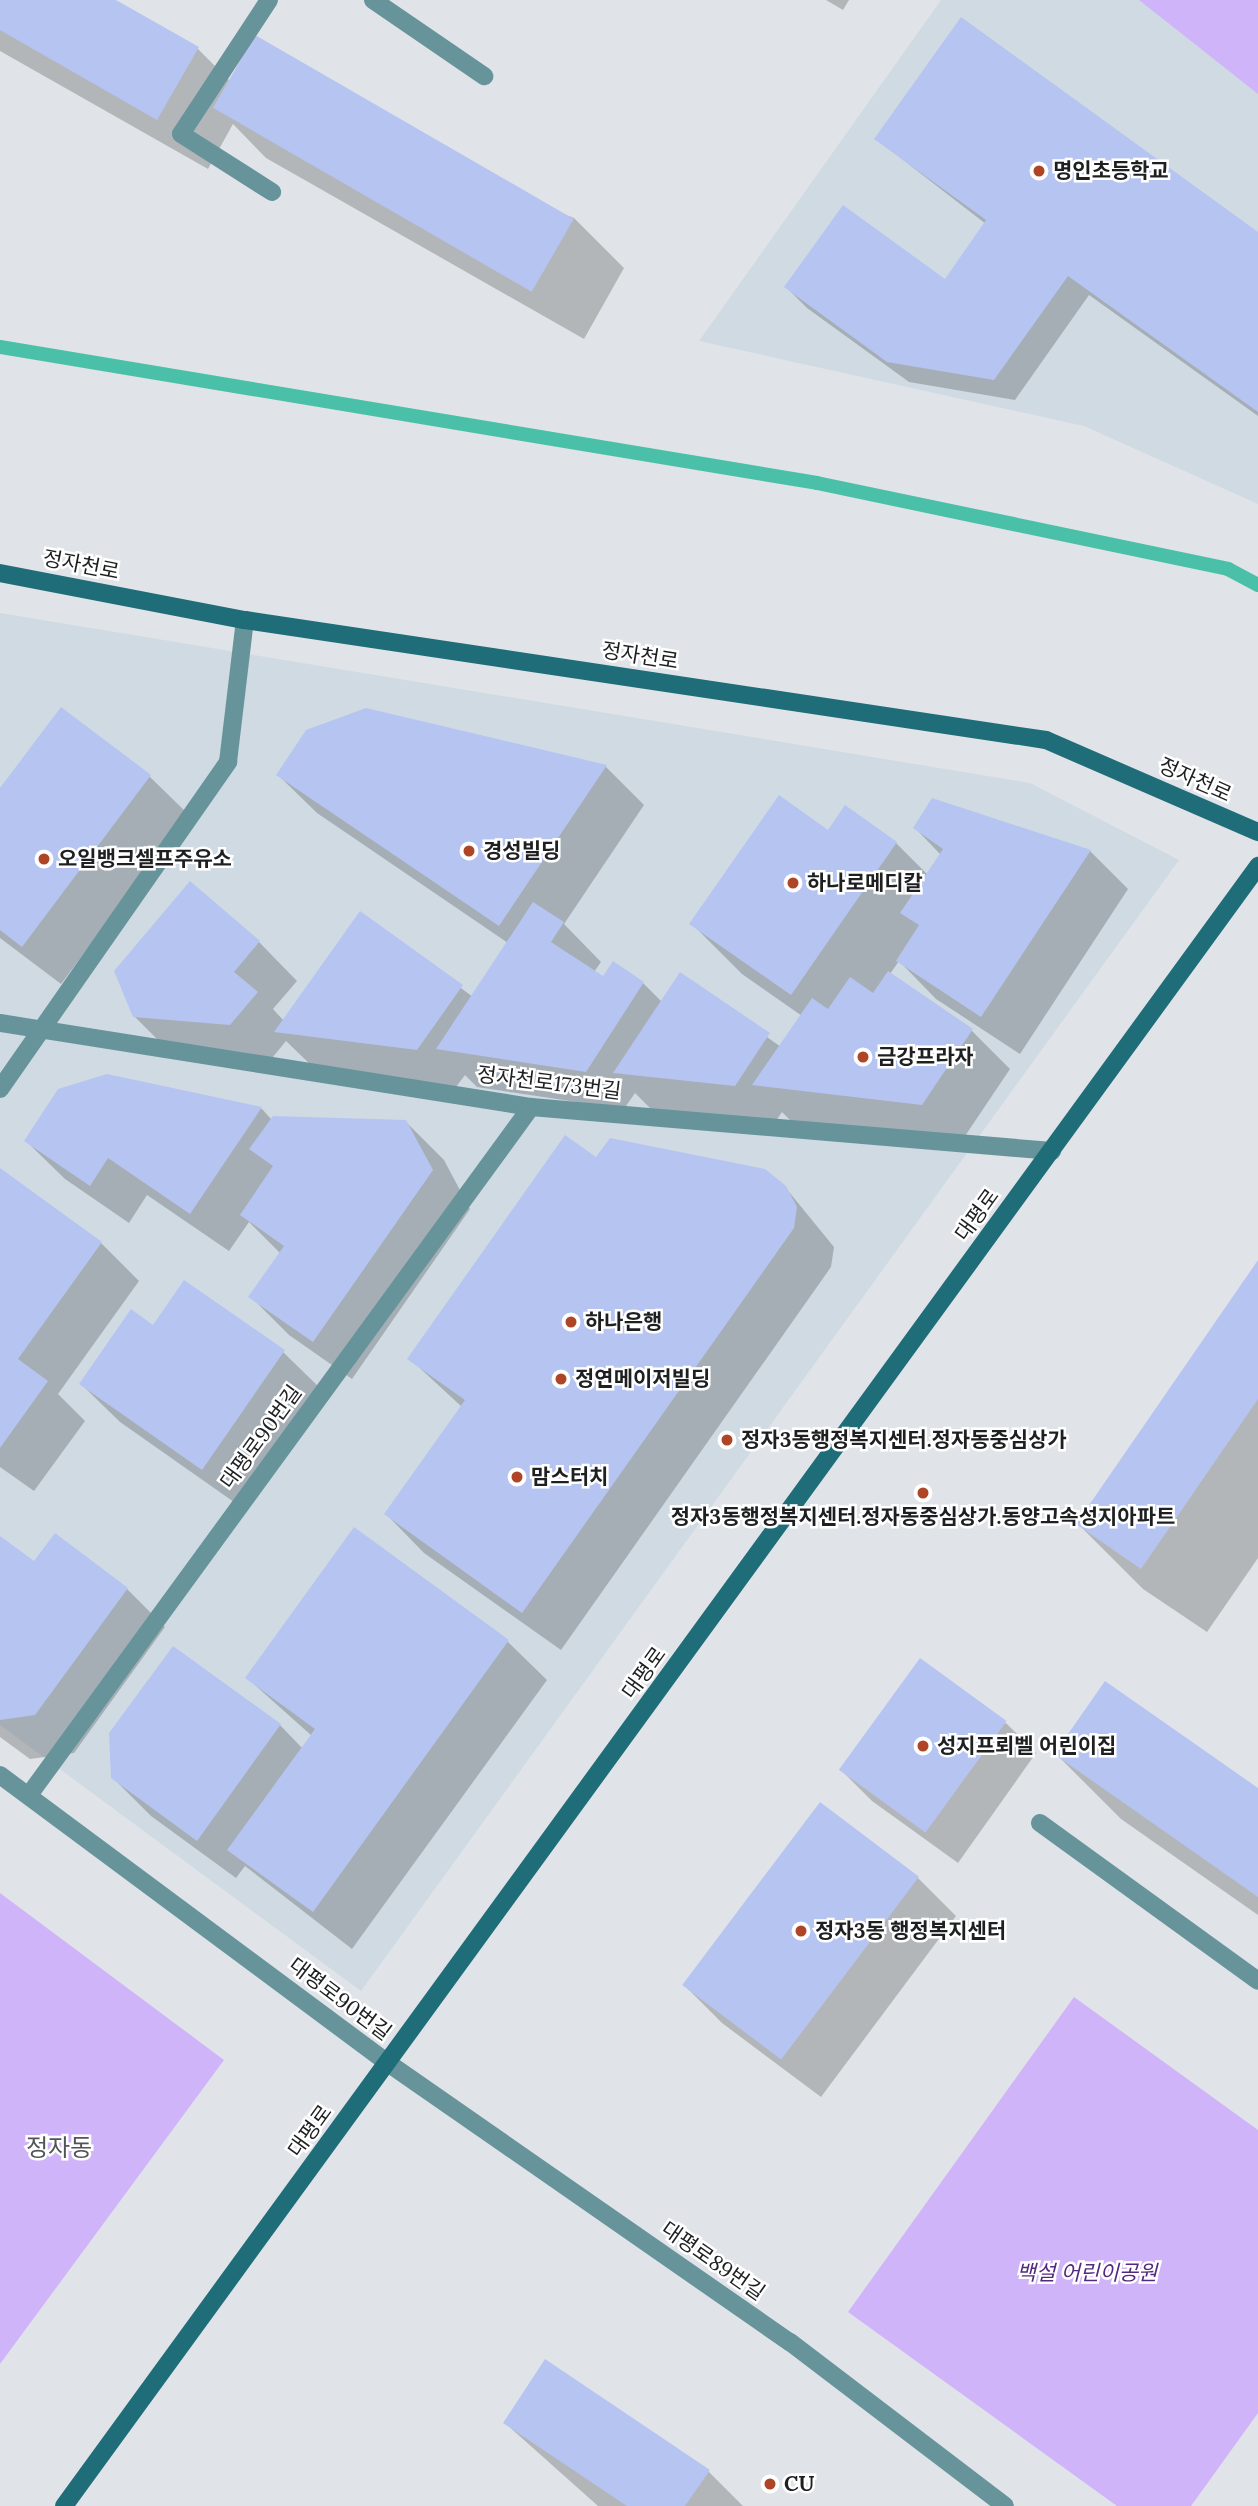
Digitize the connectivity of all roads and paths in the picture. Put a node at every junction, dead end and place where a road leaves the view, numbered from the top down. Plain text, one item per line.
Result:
1 (270, 0) edge
2 (373, 0) edge
3 (484, 76) dead end
4 (272, 192) dead end
5 (0, 573) edge
6 (245, 620) junction
7 (1258, 832) edge
8 (1258, 866) edge
9 (0, 1023) edge
10 (45, 1030) junction
11 (0, 1089) edge
12 (531, 1107) junction
13 (1052, 1151) junction
14 (0, 1775) edge
15 (29, 1795) junction
16 (1040, 1823) dead end
17 (1258, 1981) edge
18 (388, 2063) junction
19 (998, 2504) edge
20 (64, 2506) edge

1 - 4 street
2 - 3 street
5 - 6 street, 정자천로
6 - 7 street, 정자천로
6 - 10 street
8 - 13 street, 대평로
9 - 10 street, 정자천로173번길
10 - 11 street
10 - 12 street, 정자천로173번길
12 - 13 street, 정자천로173번길
12 - 15 street, 대평로90번길
13 - 18 street, 대평로
14 - 15 street, 대평로90번길
15 - 18 street, 대평로90번길
16 - 17 street
18 - 19 street, 대평로89번길
18 - 20 street, 대평로

